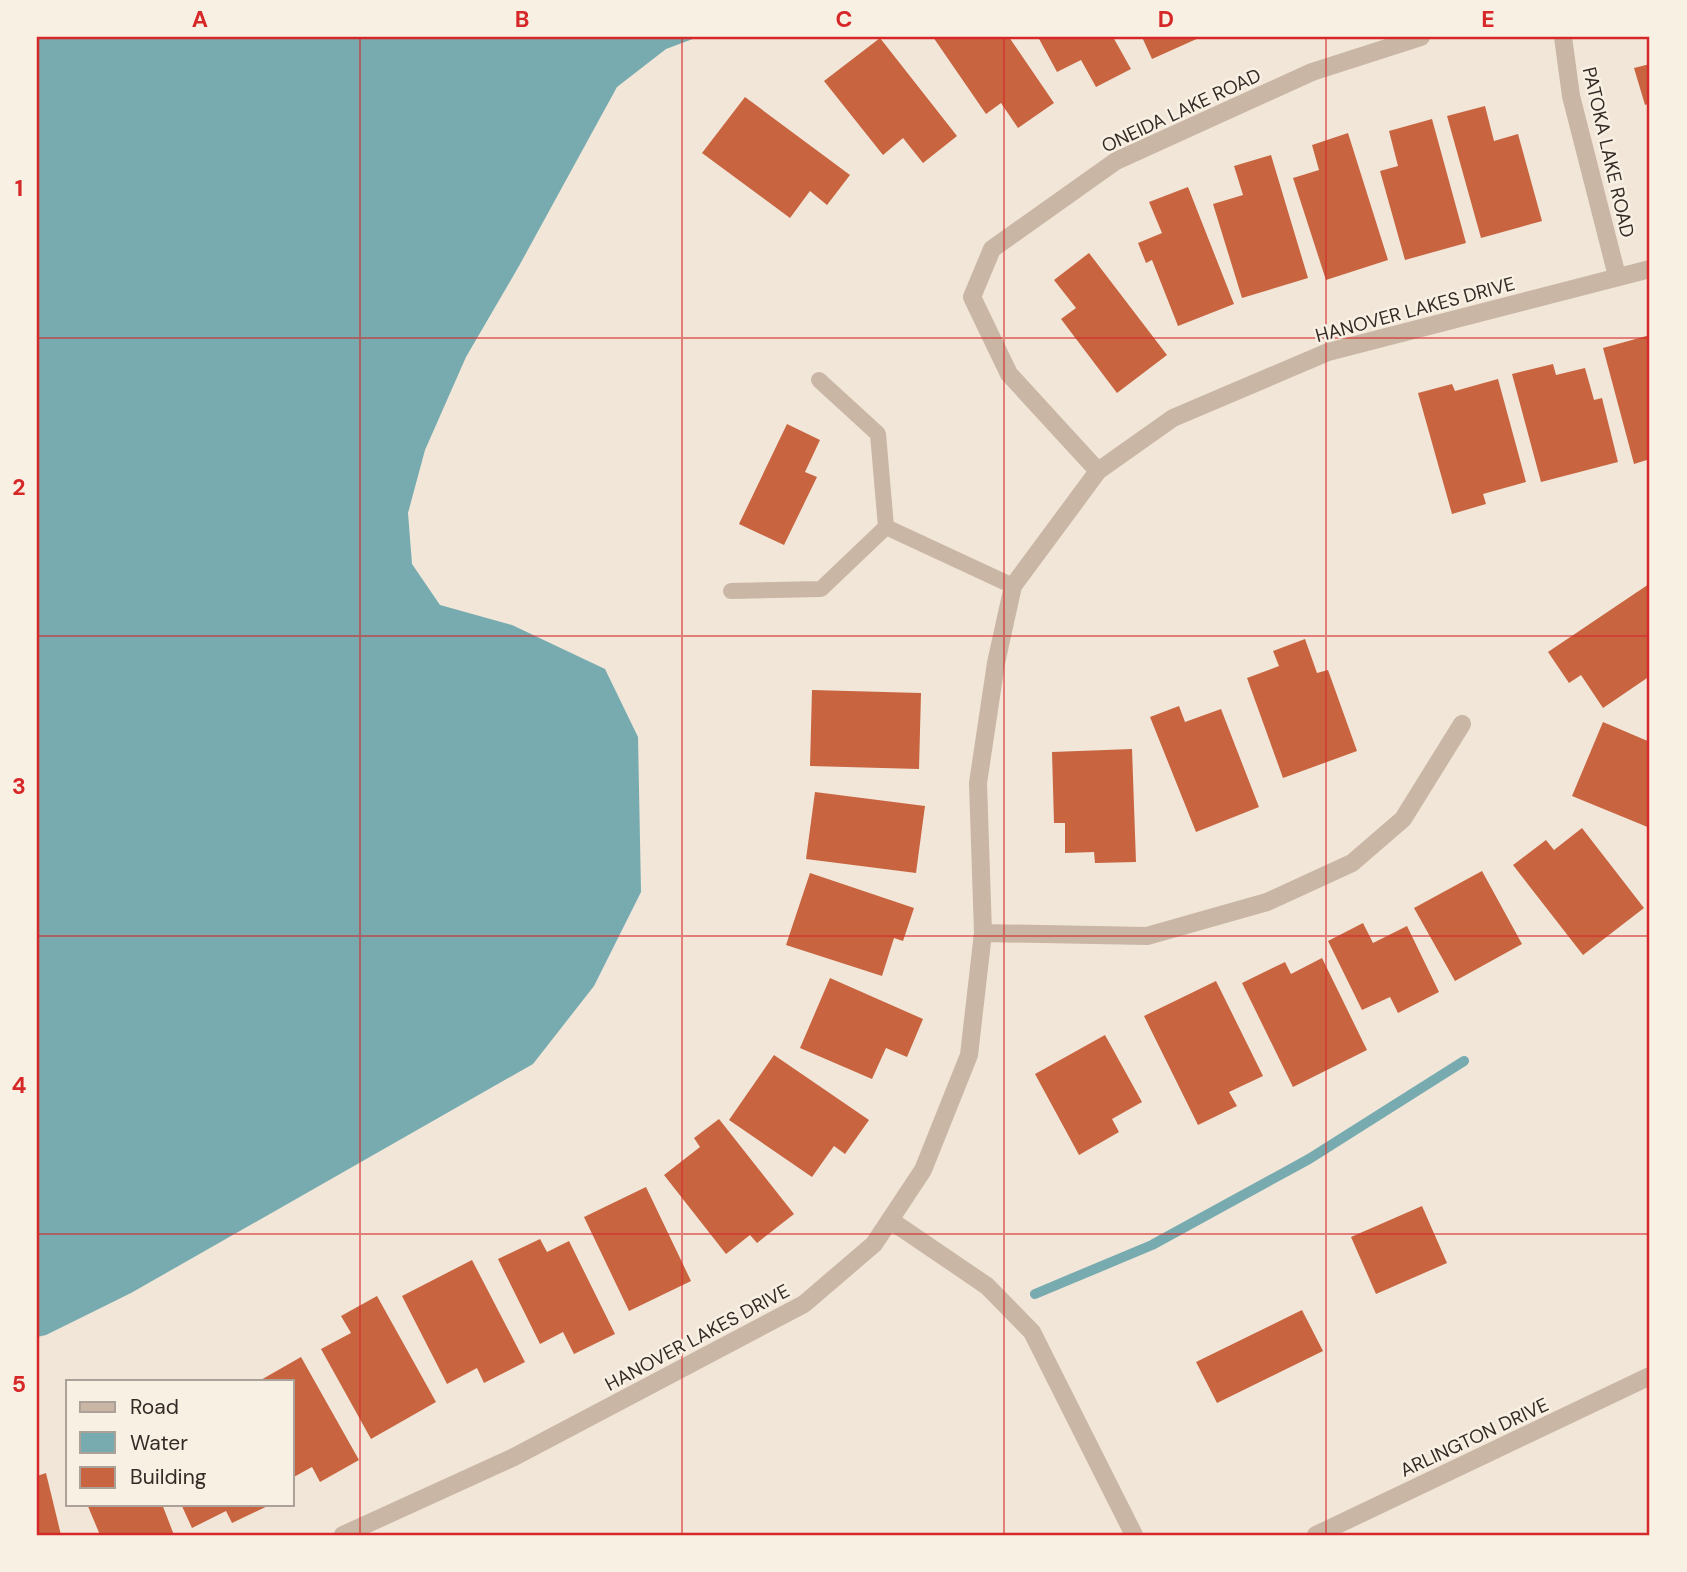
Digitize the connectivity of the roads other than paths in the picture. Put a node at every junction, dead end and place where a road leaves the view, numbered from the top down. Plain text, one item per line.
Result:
1 (1421, 37) edge
2 (1563, 37) edge
3 (1650, 269) edge
4 (1617, 276) junction
5 (820, 380) dead end
6 (1098, 471) junction
7 (886, 527) junction
8 (1013, 586) junction
9 (731, 592) dead end
10 (1462, 724) dead end
11 (983, 933) junction
12 (890, 1220) junction
13 (1650, 1376) edge
14 (343, 1535) edge
15 (1134, 1535) edge
16 (1315, 1535) edge

1 - 6 street, ONEIDA LAKE ROAD
2 - 4 street, PATOKA LAKE ROAD
3 - 4 street, HANOVER LAKES DRIVE
4 - 6 street, HANOVER LAKES DRIVE
5 - 7 lane
6 - 8 street, HANOVER LAKES DRIVE
7 - 8 lane
7 - 9 lane
8 - 11 street, HANOVER LAKES DRIVE
10 - 11 street
11 - 12 street, HANOVER LAKES DRIVE
12 - 14 street, HANOVER LAKES DRIVE
12 - 15 street
13 - 16 street, ARLINGTON DRIVE

